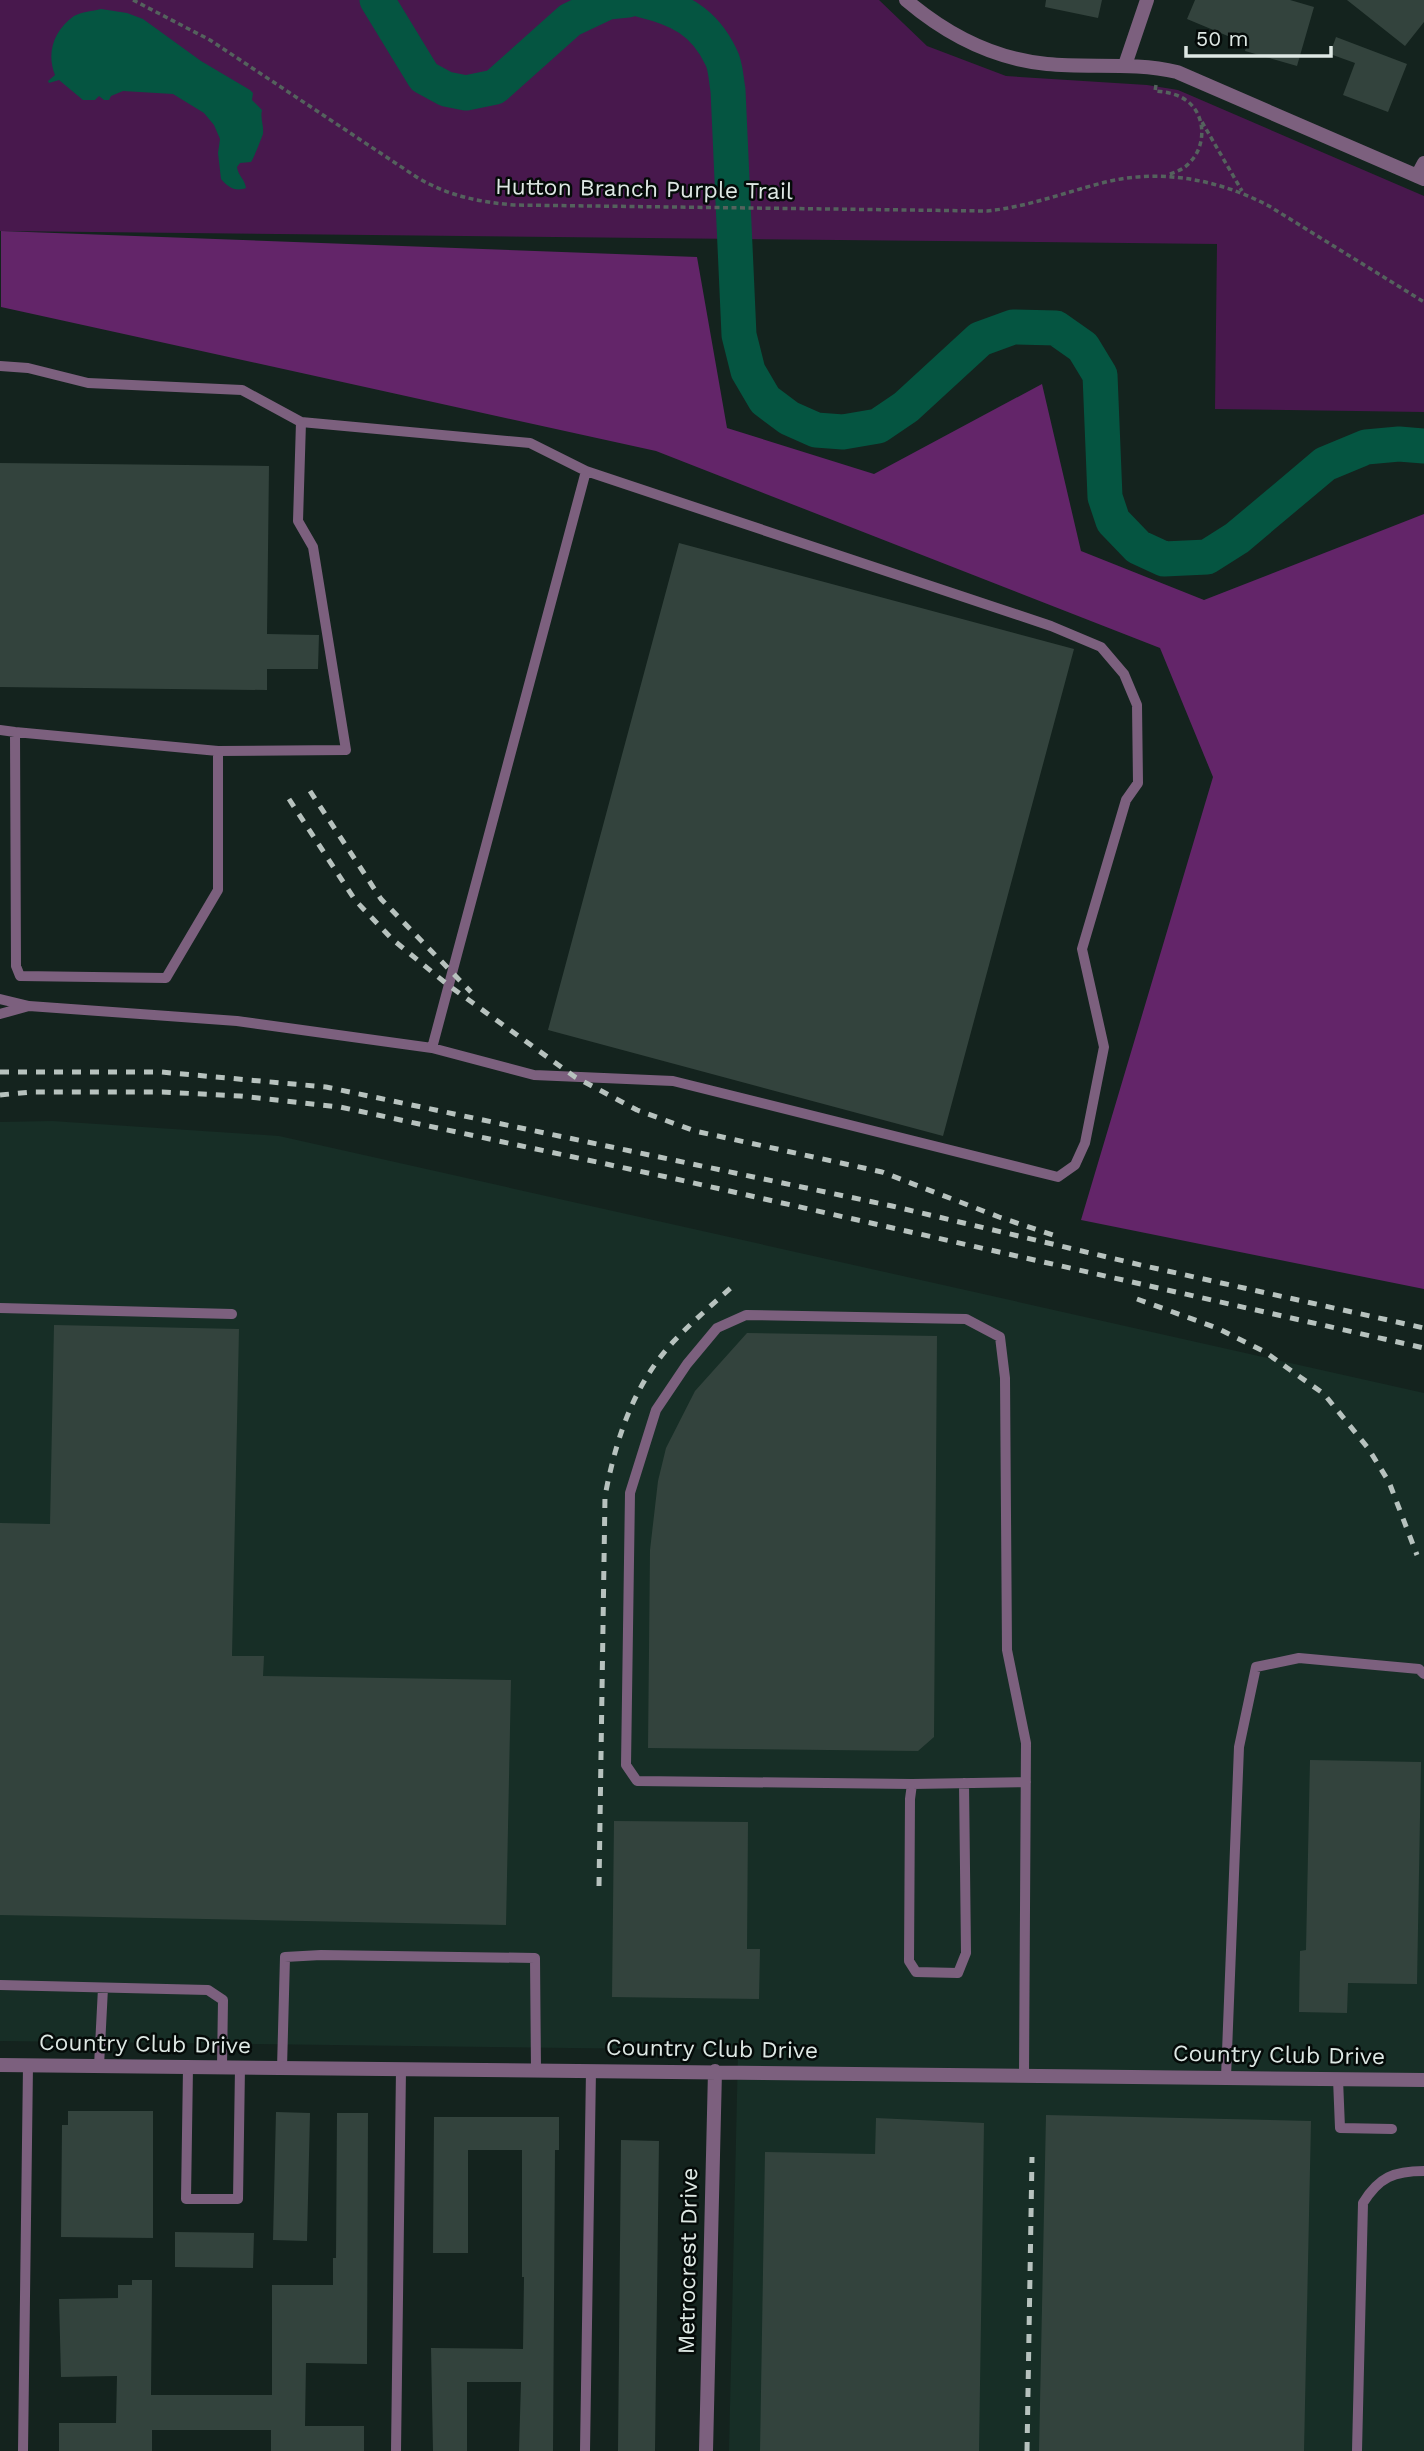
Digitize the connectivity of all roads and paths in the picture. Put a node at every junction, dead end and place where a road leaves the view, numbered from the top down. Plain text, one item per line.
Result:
1 (133, 0) edge
2 (906, 0) edge
3 (1147, 0) edge
4 (1125, 65) junction
5 (1159, 68) junction
6 (1201, 121) junction
7 (1422, 173) edge
8 (1165, 176) junction
9 (1243, 192) junction
10 (1424, 302) edge
11 (0, 366) edge
12 (301, 422) junction
13 (586, 471) junction
14 (0, 730) edge
15 (15, 732) junction
16 (218, 751) junction
17 (0, 999) edge
18 (29, 1006) junction
19 (0, 1014) edge
20 (432, 1048) junction
21 (0, 1308) edge
22 (232, 1314) dead end
23 (1424, 1674) edge
24 (1026, 1782) junction
25 (964, 1783) junction
26 (912, 1784) junction
27 (0, 1985) edge
28 (103, 1988) junction
29 (0, 2065) edge
30 (28, 2065) junction
31 (99, 2066) junction
32 (188, 2067) junction
33 (222, 2067) junction
34 (240, 2067) junction
35 (282, 2068) junction
36 (401, 2069) junction
37 (536, 2070) junction
38 (592, 2070) junction
39 (715, 2071) junction
40 (1024, 2075) junction
41 (1226, 2077) junction
42 (1338, 2079) junction
43 (1424, 2080) edge
44 (1392, 2129) dead end
45 (1424, 2171) edge
46 (23, 2451) edge
47 (396, 2451) edge
48 (585, 2451) edge
49 (706, 2451) edge
50 (1357, 2451) edge

1 - 8 path, Hutton Branch Purple Trail
2 - 4 street
3 - 4 street
4 - 5 street
5 - 6 path
5 - 7 street
6 - 8 path
6 - 9 path
8 - 9 path, Hutton Branch Purple Trail
9 - 10 path, Hutton Branch Purple Trail
11 - 12 lane
12 - 13 lane
12 - 16 lane
13 - 20 lane
13 - 20 lane
14 - 15 lane
15 - 16 lane
15 - 16 lane
17 - 18 lane
18 - 19 lane
18 - 20 lane
21 - 22 lane
23 - 41 lane
24 - 25 lane
24 - 26 lane
24 - 40 lane
25 - 26 lane
25 - 26 lane
27 - 28 lane
28 - 31 lane
28 - 33 lane
29 - 30 street, Country Club Drive
30 - 31 street, Country Club Drive
30 - 46 lane
31 - 32 street, Country Club Drive
32 - 33 street, Country Club Drive
32 - 34 lane
33 - 34 street, Country Club Drive
34 - 35 street, Country Club Drive
35 - 36 street, Country Club Drive
35 - 37 lane
36 - 37 street, Country Club Drive
36 - 47 lane
37 - 38 street, Country Club Drive
38 - 39 street, Country Club Drive
38 - 48 lane
39 - 40 street, Country Club Drive
39 - 49 street, Metrocrest Drive
40 - 41 street, Country Club Drive
41 - 42 street, Country Club Drive
42 - 43 street, Country Club Drive
42 - 44 lane
45 - 50 lane

